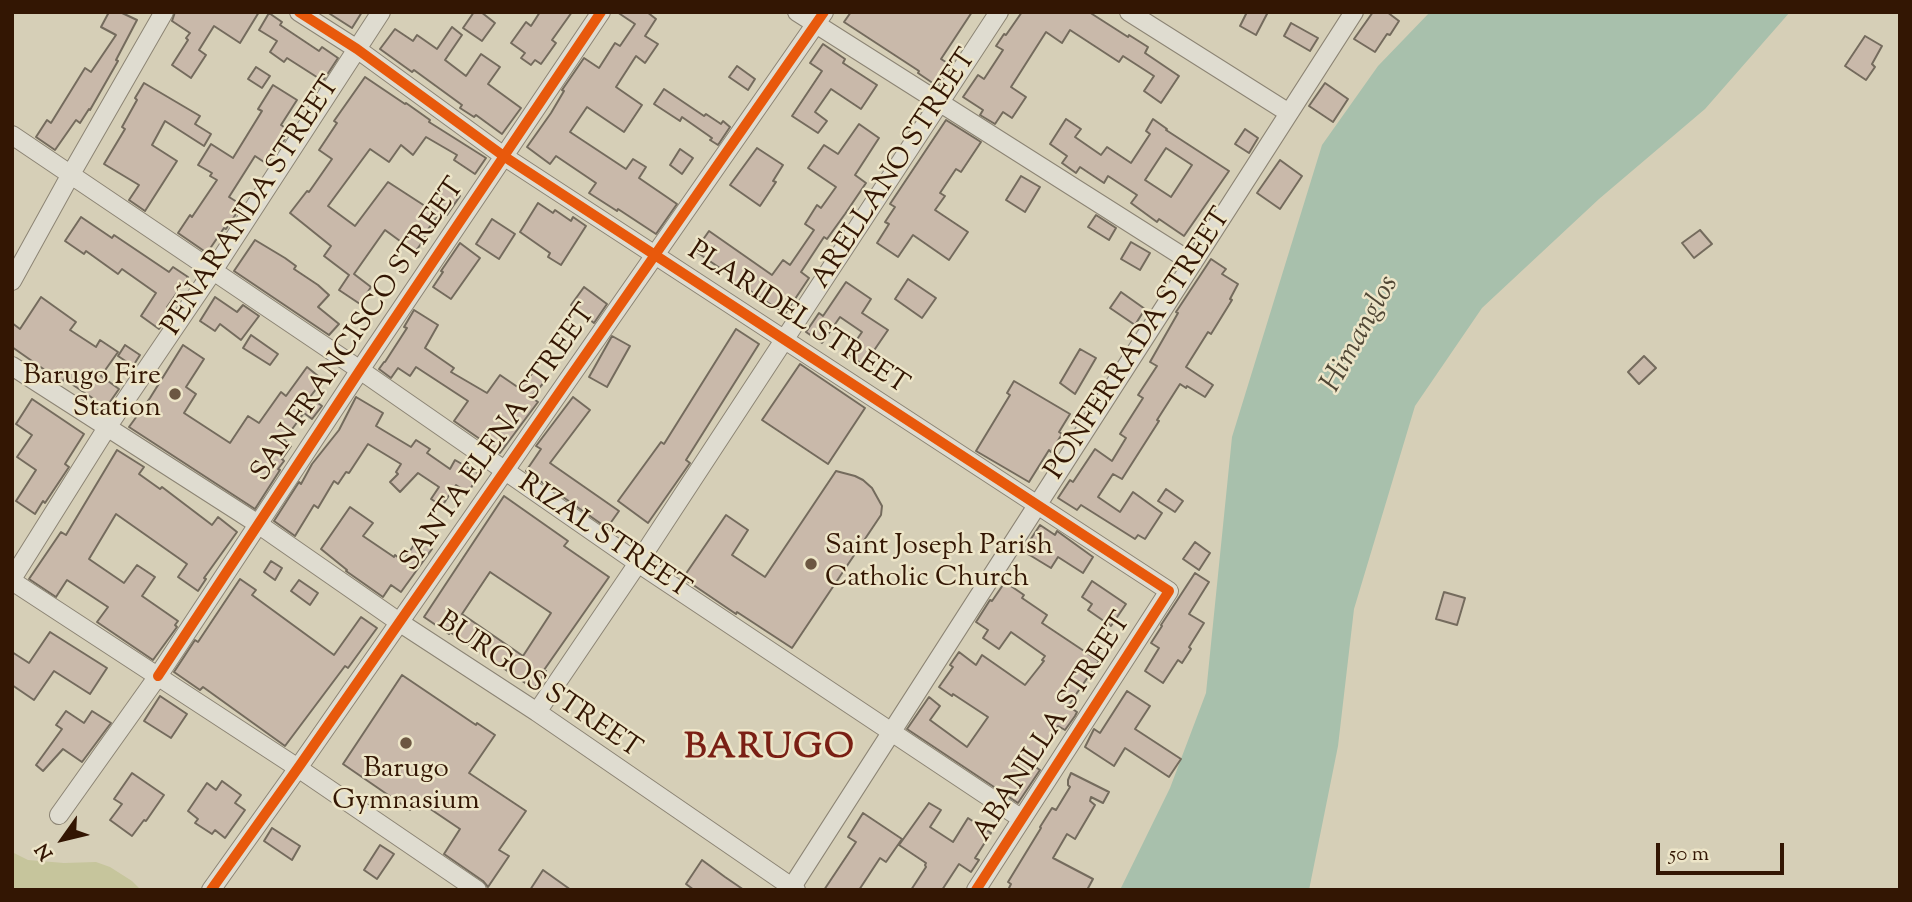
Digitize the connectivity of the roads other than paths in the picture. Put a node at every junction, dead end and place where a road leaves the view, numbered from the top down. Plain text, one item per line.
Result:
1 (163, 12) edge
2 (299, 12) edge
3 (381, 12) edge
4 (601, 12) edge
5 (797, 12) edge
6 (999, 12) edge
7 (1129, 12) edge
8 (1354, 12) edge
9 (820, 18) edge
10 (357, 49) junction
11 (940, 103) junction
12 (1289, 113) junction
13 (12, 135) edge
14 (505, 157) junction
15 (71, 174) junction
16 (656, 255) junction
17 (1193, 263) junction
18 (213, 271) junction
19 (12, 281) edge
20 (785, 340) junction
21 (12, 366) edge
22 (360, 370) junction
23 (108, 426) junction
24 (505, 471) junction
25 (1038, 505) junction
26 (258, 524) junction
27 (638, 563) junction
28 (12, 580) edge
29 (1169, 591) joint
30 (399, 622) junction
31 (158, 676) junction
32 (537, 712) junction
33 (892, 731) junction
34 (298, 768) junction
35 (59, 815) dead end
36 (1022, 819) junction
37 (793, 889) edge
38 (211, 890) edge
39 (477, 890) edge
40 (976, 890) edge

1 - 15 street
2 - 10 street, PLARIDEL STREET
3 - 10 street, PEÑARANDA STREET
4 - 14 street, SAN FRANCISCO STREET
5 - 9 street
6 - 11 street, ARELLANO STREET
7 - 12 street
8 - 12 street, PONFERRADA STREET
9 - 11 street
9 - 16 street, SANTA ELENA STREET
10 - 14 street, PLARIDEL STREET
10 - 18 street, PEÑARANDA STREET
11 - 17 street
11 - 20 street, ARELLANO STREET
12 - 17 street, PONFERRADA STREET
13 - 15 street, RIZAL STREET
14 - 16 street, PLARIDEL STREET
14 - 22 street, SAN FRANCISCO STREET
15 - 18 street, RIZAL STREET
15 - 19 street
16 - 20 street, PLARIDEL STREET
16 - 24 street, SANTA ELENA STREET
17 - 25 street, PONFERRADA STREET
18 - 22 street, RIZAL STREET
18 - 23 street, PEÑARANDA STREET
20 - 25 street, PLARIDEL STREET
20 - 27 street, ARELLANO STREET
21 - 23 street, BURGOS STREET
22 - 24 street, RIZAL STREET
22 - 26 street, SAN FRANCISCO STREET
23 - 26 street, BURGOS STREET
23 - 28 street, PEÑARANDA STREET
24 - 27 street, RIZAL STREET
24 - 30 street, SANTA ELENA STREET
25 - 29 street, PLARIDEL STREET
25 - 33 street, PONFERRADA STREET
26 - 30 street, BURGOS STREET
26 - 31 street, SAN FRANCISCO STREET
27 - 32 street, ARELLANO STREET
27 - 33 street, RIZAL STREET
28 - 31 street
29 - 36 street, ABANILLA STREET
30 - 32 street, BURGOS STREET
30 - 34 street, SANTA ELENA STREET
31 - 34 street
31 - 35 street, SAN FRANCISCO STREET
32 - 37 street, BURGOS STREET
33 - 36 street, RIZAL STREET
33 - 37 street, PONFERRADA STREET
34 - 38 street, SANTA ELENA STREET
34 - 39 street
36 - 40 street, ABANILLA STREET

